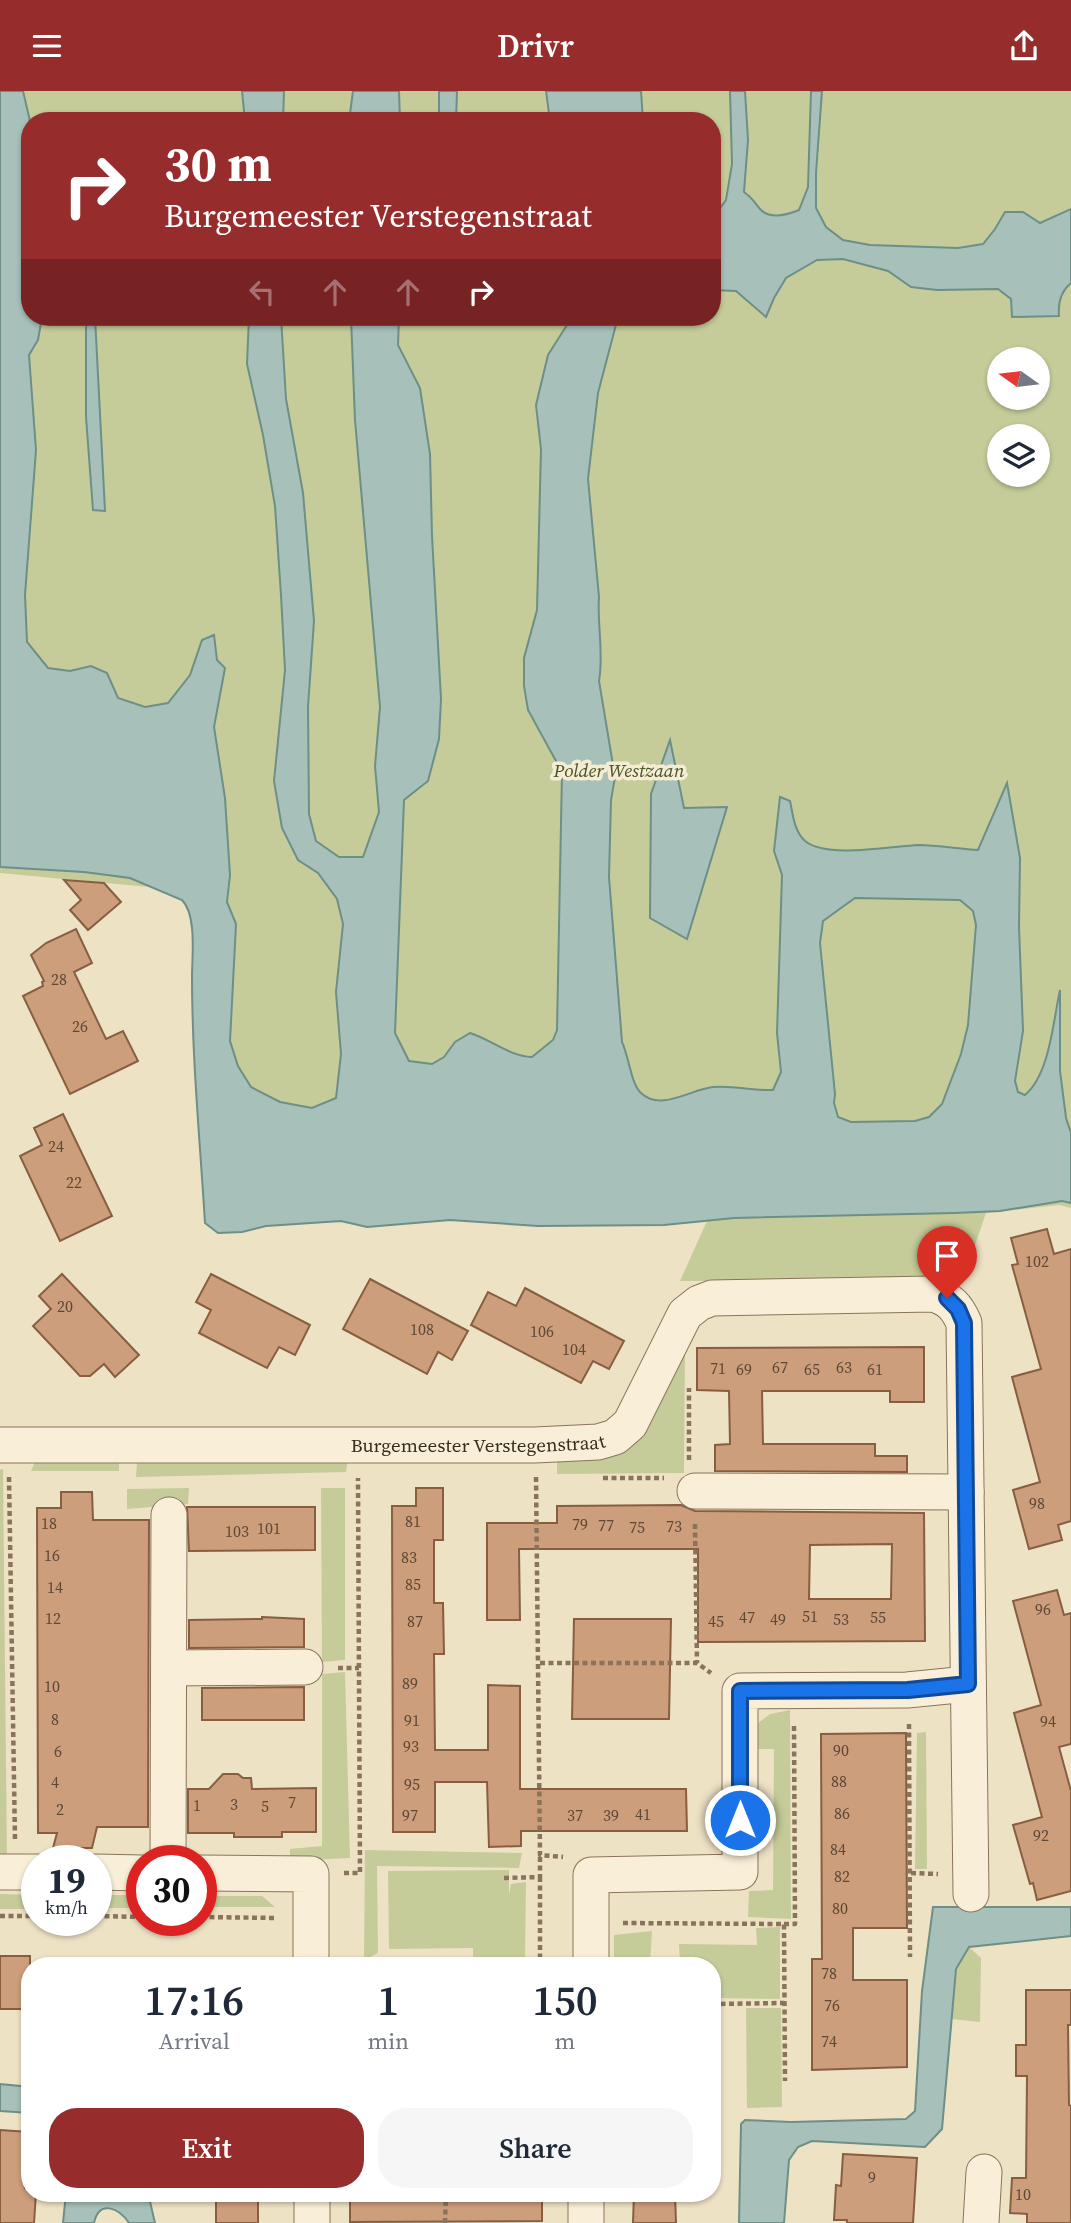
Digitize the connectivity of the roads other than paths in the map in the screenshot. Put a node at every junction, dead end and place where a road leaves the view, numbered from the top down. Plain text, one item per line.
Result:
1 (4, 1445) edge
2 (692, 1485) road end
3 (966, 1492) junction
4 (169, 1515) dead end
5 (305, 1667) dead end
6 (170, 1668) junction
7 (968, 1684) junction
8 (168, 1845) edge
9 (217, 1873) edge
10 (971, 1894) dead end
11 (311, 1957) edge
12 (591, 1957) edge
13 (984, 2172) dead end
14 (312, 2202) edge
15 (586, 2202) edge
16 (312, 2223) edge
17 (586, 2223) edge
18 (981, 2223) edge

1 - 3 street, Burgemeester Verstegenstraat
2 - 3 street
3 - 7 street, Burgemeester Verstegenstraat
4 - 6 street
5 - 6 street
6 - 8 street
7 - 10 street, Burgemeester Verstegenstraat
7 - 12 street
9 - 11 street
13 - 18 street
14 - 16 street
15 - 17 street

